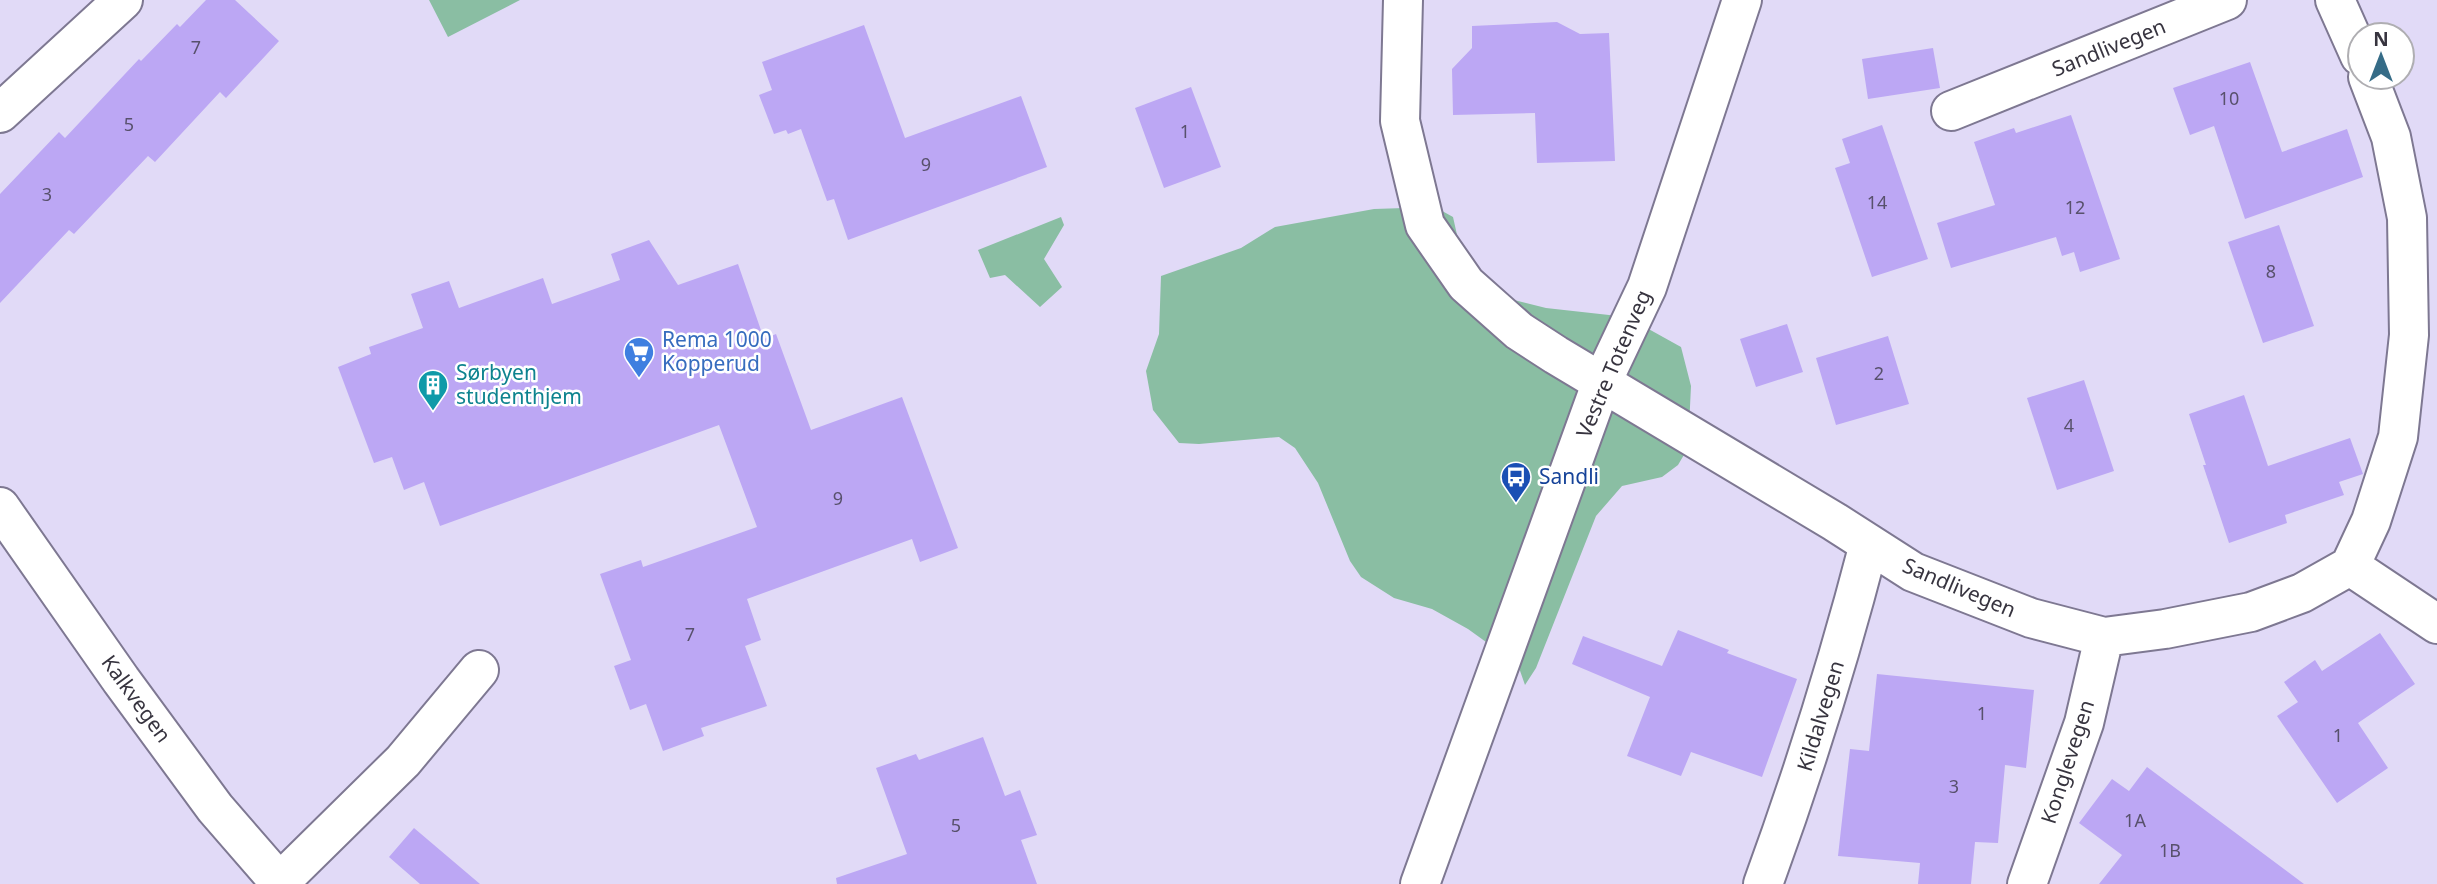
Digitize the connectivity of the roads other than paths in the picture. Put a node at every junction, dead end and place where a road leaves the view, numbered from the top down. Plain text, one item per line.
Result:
1 (123, 0) edge
2 (1403, 0) edge
3 (1742, 0) edge
4 (2227, 0) edge
5 (2335, 0) edge
6 (2346, 25) edge
7 (2373, 91) edge
8 (1951, 111) dead end
9 (0, 113) edge
10 (1601, 384) junction
11 (0, 507) edge
12 (1869, 544) junction
13 (2350, 566) junction
14 (2437, 624) edge
15 (2104, 638) junction
16 (479, 670) dead end
17 (281, 883) edge
18 (1420, 884) edge
19 (1762, 884) edge
20 (2027, 884) edge

1 - 9 street
2 - 10 street, Sandlivegen
3 - 10 street, Vestre Totenveg
4 - 8 street, Sandlivegen
5 - 6 street
7 - 13 street
10 - 12 street, Sandlivegen
10 - 18 street, Vestre Totenveg
11 - 17 street, Kalkvegen
12 - 15 street, Sandlivegen
12 - 19 street, Kildalvegen
13 - 14 street
13 - 15 street, Sandlivegen
15 - 20 street, Konglevegen
16 - 17 street

